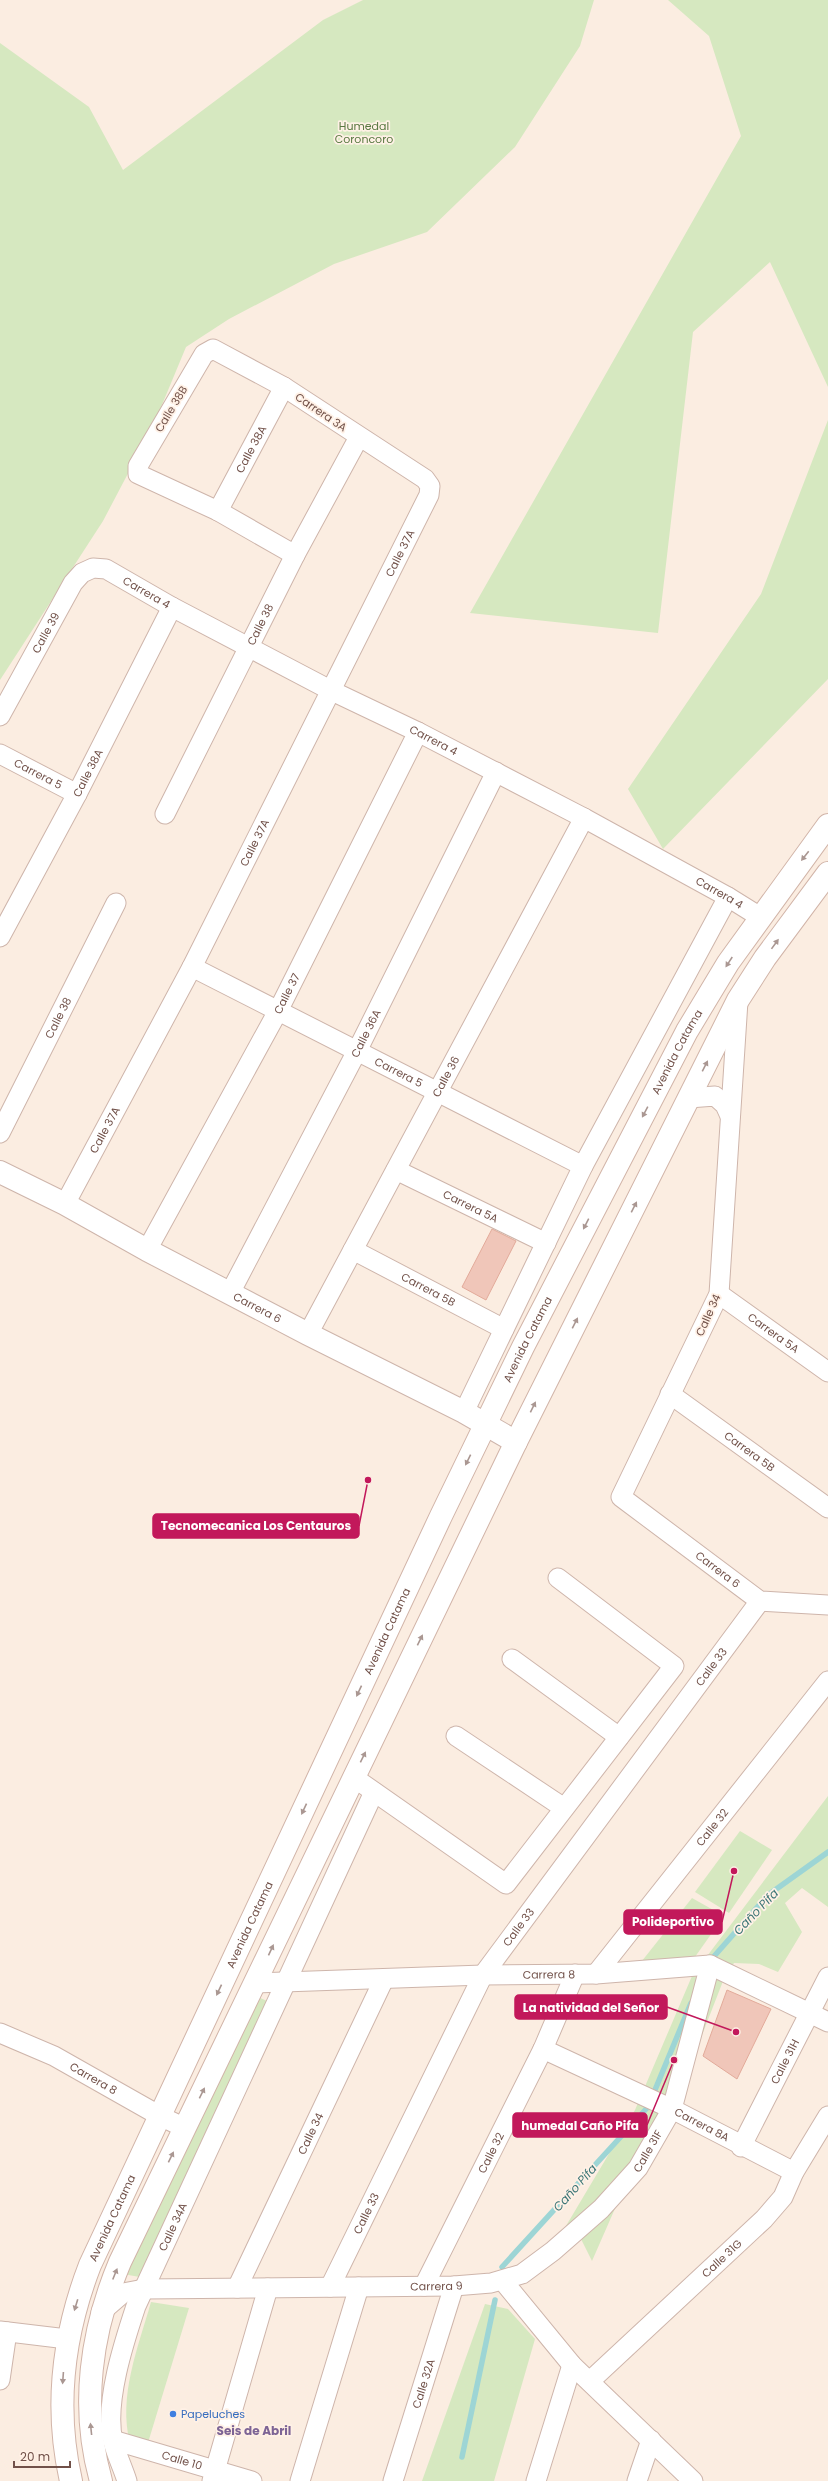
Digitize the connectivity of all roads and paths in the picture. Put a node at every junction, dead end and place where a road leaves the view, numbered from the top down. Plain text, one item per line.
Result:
1 (213, 349) joint
2 (284, 387) junction
3 (359, 437) junction
4 (425, 479) joint
5 (218, 511) junction
6 (295, 555) junction
7 (106, 569) joint
8 (172, 607) junction
9 (249, 646) junction
10 (332, 691) junction
11 (0, 716) edge
12 (418, 732) junction
13 (0, 754) edge
14 (496, 772) junction
15 (77, 794) junction
16 (165, 814) dead end
17 (584, 818) junction
18 (828, 825) edge
19 (828, 874) edge
20 (728, 897) junction
21 (116, 903) dead end
22 (760, 917) junction
23 (0, 937) edge
24 (192, 967) junction
25 (738, 1000) junction
26 (278, 1011) junction
27 (357, 1051) junction
28 (438, 1091) junction
29 (689, 1098) junction
30 (730, 1116) junction
31 (0, 1133) edge
32 (583, 1166) junction
33 (396, 1170) junction
34 (0, 1172) edge
35 (65, 1204) junction
36 (546, 1243) junction
37 (147, 1250) junction
38 (353, 1250) junction
39 (230, 1293) junction
40 (719, 1294) junction
41 (504, 1329) junction
42 (308, 1334) junction
43 (828, 1372) edge
44 (670, 1394) junction
45 (464, 1412) junction
46 (485, 1425) junction
47 (516, 1442) junction
48 (621, 1497) joint
49 (828, 1508) edge
50 (558, 1578) dead end
51 (760, 1601) junction
52 (828, 1605) edge
53 (512, 1659) dead end
54 (828, 1681) edge
55 (456, 1736) dead end
56 (619, 1737) junction
57 (353, 1777) junction
58 (374, 1792) junction
59 (564, 1808) junction
60 (710, 1965) junction
61 (575, 1974) junction
62 (596, 1974) junction
63 (483, 1975) junction
64 (828, 1977) edge
65 (384, 1979) junction
66 (255, 1983) junction
67 (285, 1983) junction
68 (811, 2015) junction
69 (828, 2022) edge
70 (0, 2033) edge
71 (543, 2049) junction
72 (672, 2109) junction
73 (160, 2116) junction
74 (828, 2116) edge
75 (185, 2128) junction
76 (741, 2147) junction
77 (794, 2172) junction
78 (503, 2281) junction
79 (424, 2286) junction
80 (454, 2286) junction
81 (330, 2287) junction
82 (359, 2287) junction
83 (237, 2288) junction
84 (268, 2288) junction
85 (144, 2289) junction
86 (102, 2312) junction
87 (4, 2332) edge
88 (67, 2339) junction
89 (572, 2365) junction
90 (0, 2380) edge
91 (590, 2381) junction
92 (113, 2440) junction
93 (651, 2440) junction
94 (214, 2475) edge
95 (398, 2480) edge
96 (70, 2481) edge
97 (101, 2481) edge
98 (127, 2481) edge
99 (252, 2481) edge
100 (300, 2481) edge
101 (536, 2481) edge
102 (637, 2481) edge
103 (693, 2481) edge

1 - 2 street, Carrera 3A
1 - 5 street, Calle 38B
2 - 3 street, Carrera 3A
2 - 5 street, Calle 38A
3 - 4 street, Carrera 3A
3 - 6 street, Calle 38
4 - 10 street, Calle 37A
5 - 6 street
6 - 9 street, Calle 38
7 - 8 street, Carrera 4
7 - 11 street, Calle 39
8 - 9 street, Carrera 4
8 - 15 street, Calle 38A
9 - 10 street, Carrera 4
9 - 16 street, Calle 38
10 - 12 street, Carrera 4
10 - 24 street, Calle 37A
12 - 14 street, Carrera 4
12 - 26 street, Calle 37
13 - 15 street, Carrera 5
14 - 17 street, Carrera 4
14 - 27 street, Calle 36A
15 - 23 street, Calle 38A
17 - 20 street, Carrera 4
17 - 28 street, Calle 36
18 -> 22 main road, Avenida Catama
25 -> 19 main road
20 - 22 street, Carrera 4
20 - 32 street
21 - 31 street, Calle 38
22 -> 46 main road, Avenida Catama
24 - 26 street, Carrera 5
24 - 35 street, Calle 37A
29 -> 25 main road
25 - 30 street, Calle 34
26 - 27 street, Carrera 5
26 - 37 street, Calle 37
27 - 28 street, Carrera 5
27 - 39 street, Calle 36A
28 - 32 street, Carrera 5
28 - 33 street, Calle 36
29 - 30 street
47 -> 29 main road
30 - 40 street, Calle 34
32 - 36 street
33 - 36 street, Carrera 5A
33 - 38 street, Calle 36
34 - 35 main road, Carrera 6
35 - 37 main road, Carrera 6
36 - 41 street
37 - 39 main road, Carrera 6
38 - 41 street, Carrera 5B
38 - 42 street, Calle 36
39 - 42 main road, Carrera 6
40 - 43 street, Carrera 5A
40 - 44 street, Calle 34
41 - 45 street
42 - 45 main road, Carrera 6
44 - 48 street, Calle 34
44 - 49 street, Carrera 5B
45 - 46 main road, Carrera 6
46 - 47 main road, Carrera 6
46 -> 73 main road, Avenida Catama
57 -> 47 main road
48 - 51 street, Carrera 6
50 - 56 street
51 - 52 street
51 - 63 street, Calle 33
53 - 56 street
54 - 62 street, Calle 32
55 - 59 street
56 - 59 street
57 - 58 street
66 -> 57 main road
58 - 59 street
58 - 67 street, Calle 34A
60 - 62 street, Carrera 8
60 - 68 street, Carrera 8
60 - 72 street, Calle 31F
61 - 62 street, Carrera 8
61 - 63 street, Carrera 8
61 - 71 street, Calle 32
63 - 65 street, Carrera 8
63 - 81 street, Calle 33
64 - 68 street, Calle 31H
65 - 67 street, Carrera 8
65 - 83 street, Calle 34
66 - 67 street, Carrera 8
75 -> 66 main road
67 - 85 street, Calle 34A
68 - 69 street, Carrera 8
68 - 76 street, Calle 31H
70 - 73 street, Carrera 8
71 - 72 street, Carrera 8A
71 - 79 street, Calle 32
72 - 76 street, Carrera 8A
72 - 78 street, Calle 31F
73 - 75 street, Carrera 8
73 -> 88 main road, Avenida Catama
74 - 77 street, Calle 31G
86 -> 75 main road
76 - 77 street, Carrera 8A
77 - 91 street, Calle 31G
78 - 80 street, Carrera 9
78 - 89 street
79 - 80 street, Carrera 9
79 - 82 street, Carrera 9
80 - 95 street, Calle 32A
81 - 82 street, Carrera 9
81 - 84 street, Carrera 9
82 - 100 street
83 - 84 street, Carrera 9
83 - 85 street, Carrera 9
84 - 94 street
85 - 86 street, Carrera 9
85 - 92 street, Calle 34A
97 -> 86 main road
87 - 88 street
87 - 90 street
88 -> 96 main road, Avenida Catama
89 - 91 street
89 - 101 street
91 - 93 street
92 - 94 street, Calle 10
92 - 98 street, Calle 34A
93 - 102 street
93 - 103 street
94 - 99 street, Calle 10

